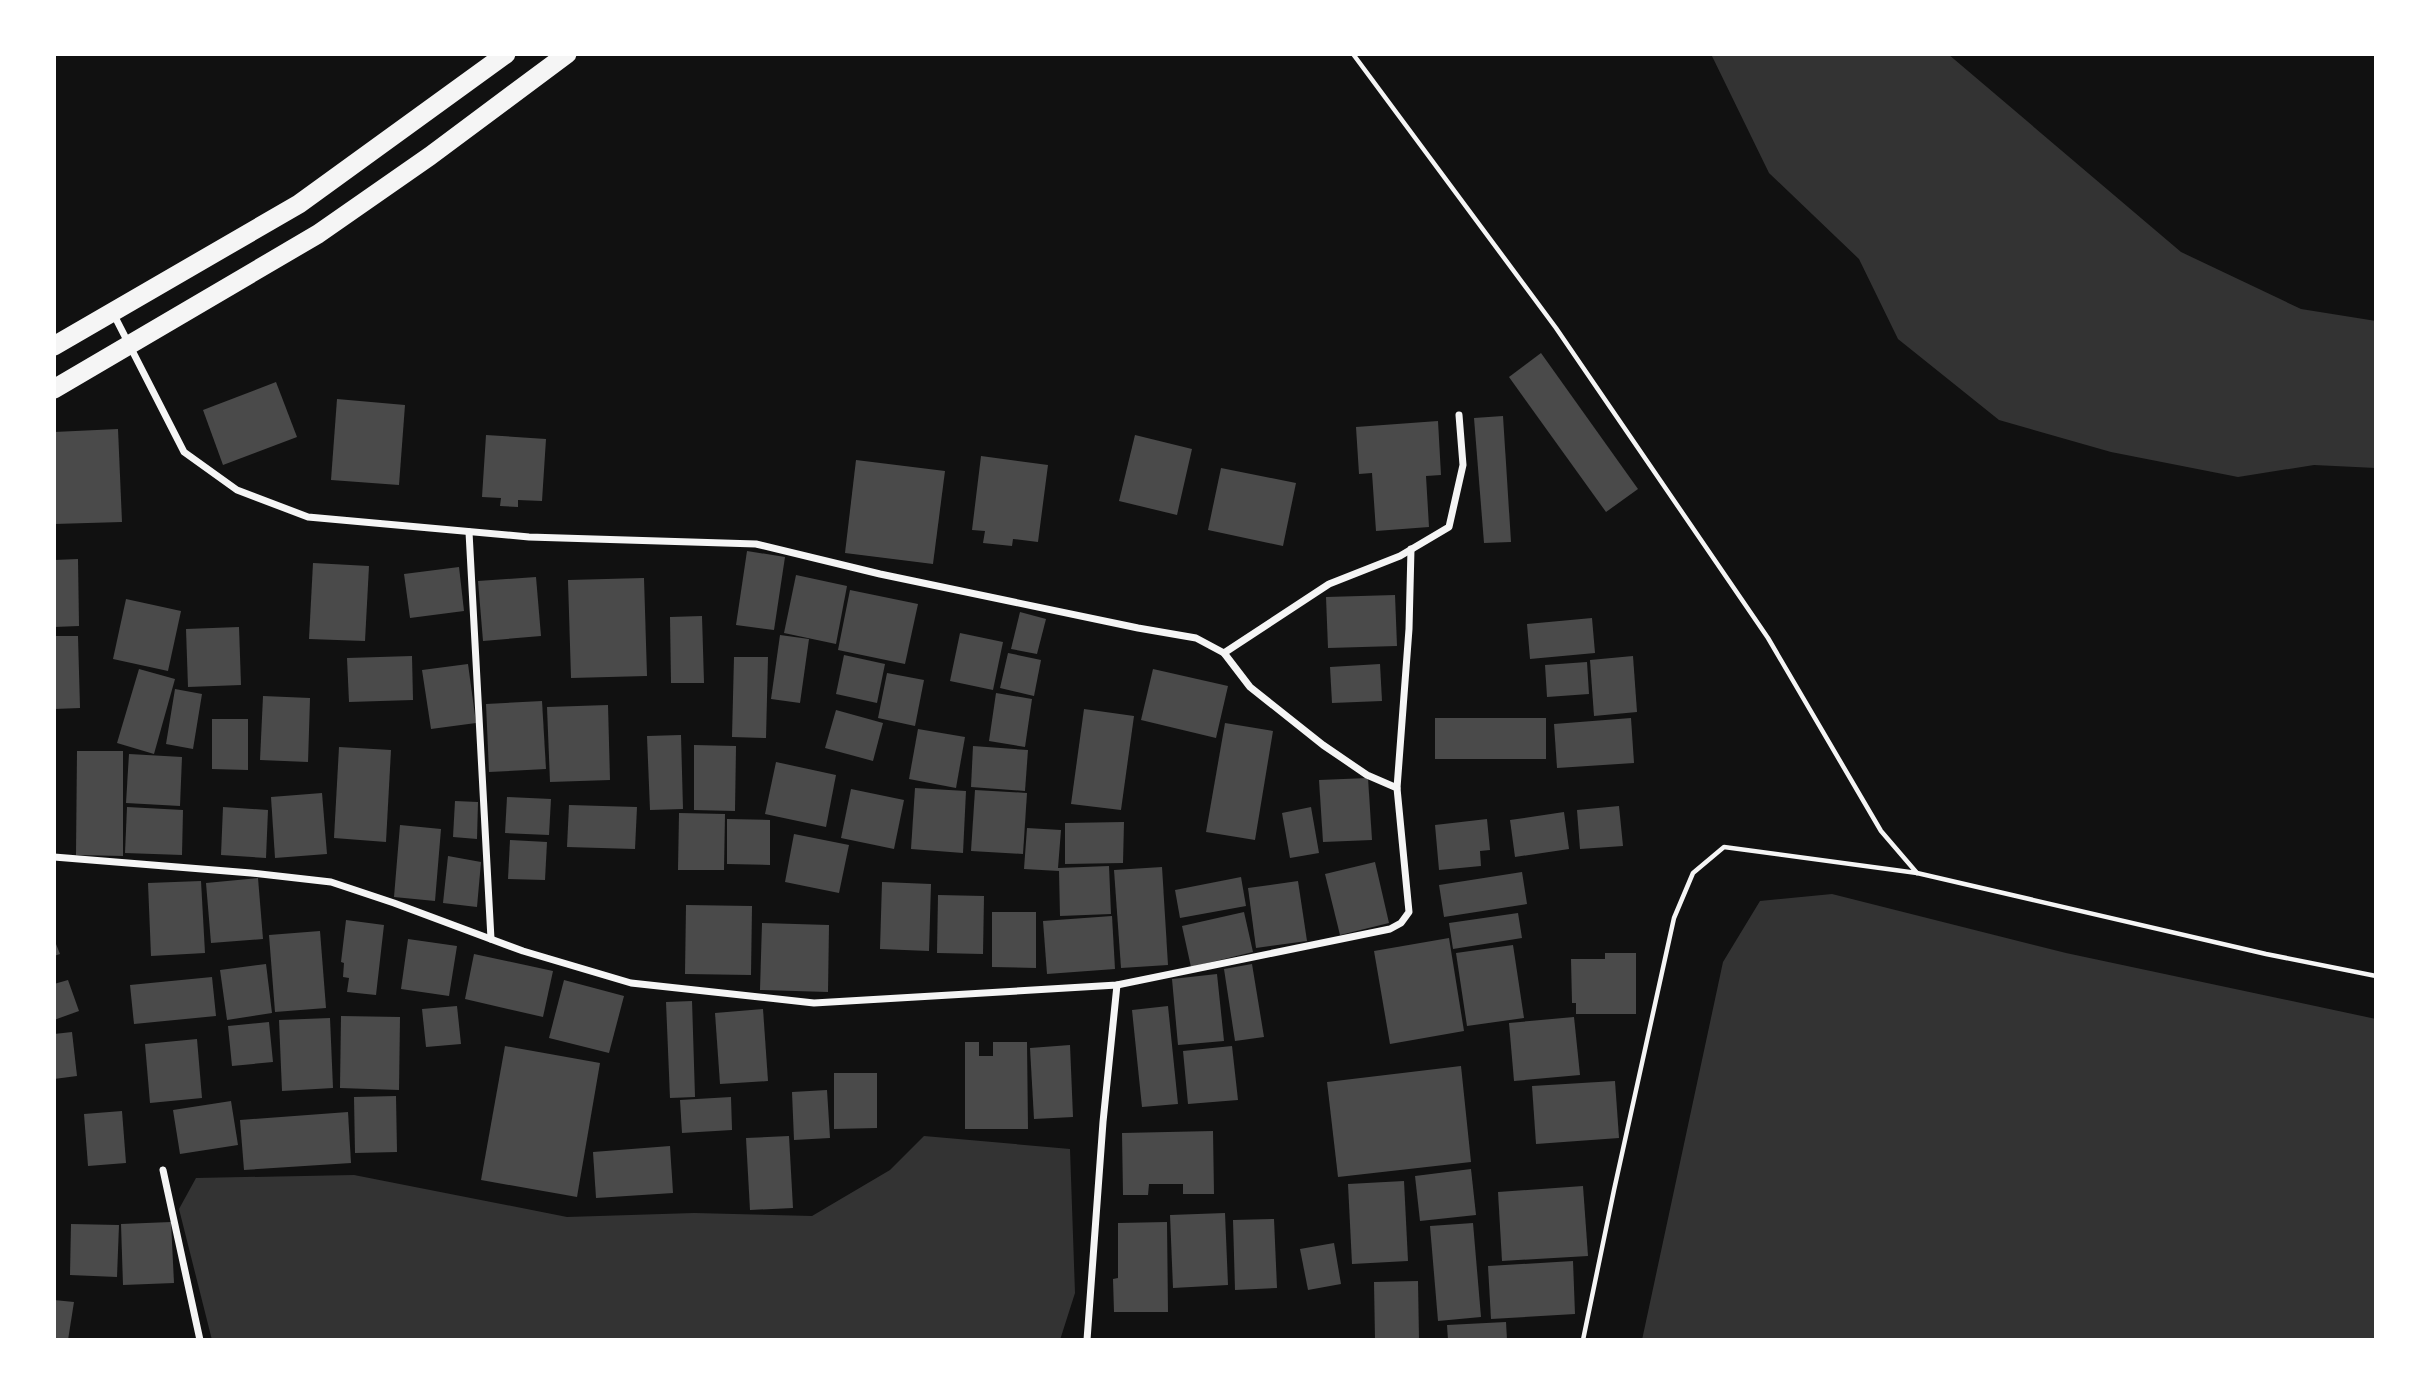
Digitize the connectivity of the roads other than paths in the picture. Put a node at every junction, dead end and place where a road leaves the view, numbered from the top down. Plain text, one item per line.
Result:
1 (506, 54) edge
2 (567, 54) edge
3 (112, 312) junction
4 (129, 345) junction
5 (54, 346) edge
6 (54, 389) edge
7 (1459, 415) dead end
8 (469, 532) junction
9 (1411, 550) junction
10 (1224, 653) junction
11 (1397, 788) junction
12 (54, 857) edge
13 (491, 939) junction
14 (1117, 985) junction
15 (163, 1170) dead end
16 (200, 1340) edge
17 (1087, 1340) edge

1 - 3 highway
2 - 4 highway
3 - 4 street
3 - 5 highway
4 - 6 highway
4 - 8 street
7 - 9 street
8 - 10 street
8 - 13 street
9 - 10 street
9 - 11 street
10 - 11 street
11 - 14 street
12 - 13 street
13 - 14 street
14 - 17 street
15 - 16 street

